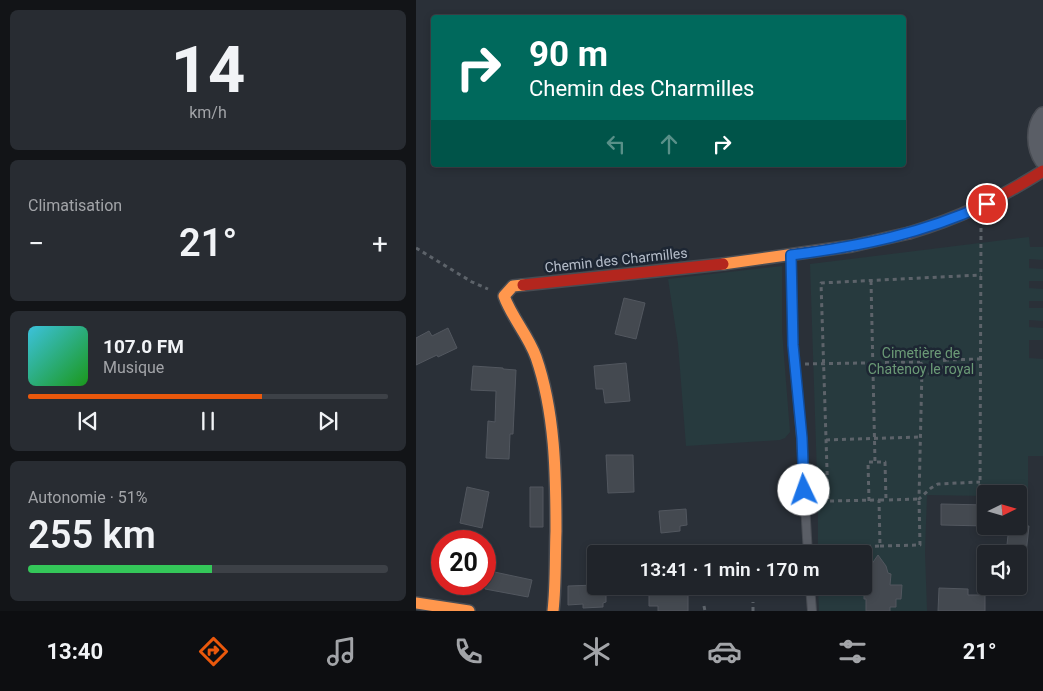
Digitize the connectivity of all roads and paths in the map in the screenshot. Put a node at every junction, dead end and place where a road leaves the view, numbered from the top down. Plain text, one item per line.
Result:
1 (1043, 115) edge
2 (1043, 161) edge
3 (1043, 171) edge
4 (977, 209) junction
5 (416, 248) edge
6 (791, 255) junction
7 (980, 275) junction
8 (871, 281) junction
9 (504, 296) junction
10 (980, 359) junction
11 (945, 360) junction
12 (920, 362) junction
13 (873, 363) junction
14 (795, 364) junction
15 (824, 365) junction
16 (922, 368) junction
17 (920, 437) junction
18 (875, 439) junction
19 (826, 440) junction
20 (875, 462) junction
21 (980, 482) joint
22 (919, 499) junction
23 (869, 500) junction
24 (878, 500) junction
25 (886, 500) junction
26 (808, 545) edge
27 (880, 546) junction
28 (872, 547) edge
29 (811, 595) edge
30 (753, 602) dead end
31 (416, 603) edge
32 (704, 606) dead end
33 (469, 611) edge
34 (553, 611) edge
35 (705, 611) edge
36 (753, 611) edge
37 (812, 611) edge

1 - 2 street
3 - 4 street, Chemin des Charmilles
4 - 6 street, Chemin des Charmilles
4 - 7 path
5 - 9 path
6 - 9 street, Chemin des Charmilles
6 - 14 lane
7 - 8 path
7 - 10 path
8 - 13 path
8 - 15 path
9 - 34 street
10 - 11 path
10 - 21 path
11 - 12 path
11 - 16 path
12 - 13 path
12 - 16 path
13 - 15 path
13 - 18 path
14 - 15 path
14 - 26 lane
15 - 19 path
16 - 17 path
17 - 18 path
17 - 22 path
18 - 19 path
18 - 20 path
19 - 23 path
20 - 23 path
20 - 25 path
21 - 22 path
22 - 25 path
22 - 27 path
23 - 24 path
24 - 25 path
24 - 27 path
27 - 28 path
29 - 37 lane
30 - 36 path
31 - 33 street
32 - 35 path

